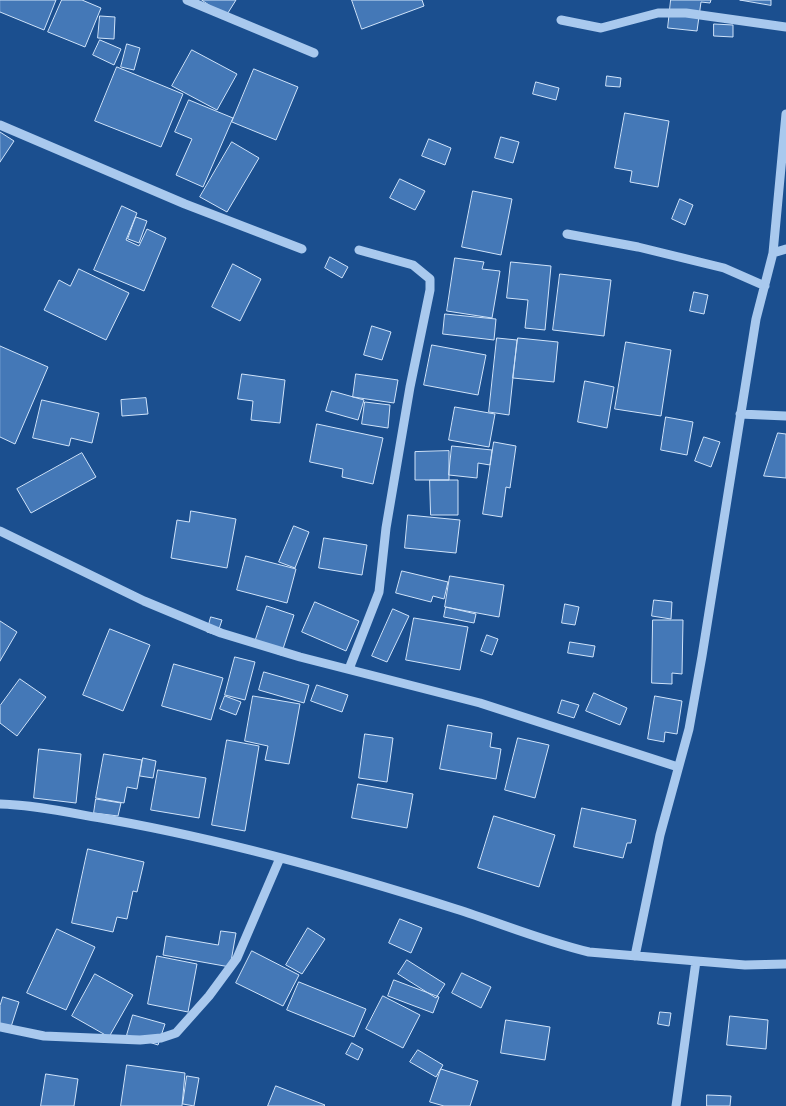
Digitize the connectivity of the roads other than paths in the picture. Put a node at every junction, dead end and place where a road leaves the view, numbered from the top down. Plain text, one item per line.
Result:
1 (187, 0) edge
2 (561, 20) dead end
3 (786, 27) edge
4 (314, 53) dead end
5 (786, 114) edge
6 (0, 125) edge
7 (566, 234) dead end
8 (786, 249) edge
9 (302, 250) dead end
10 (359, 250) dead end
11 (773, 253) junction
12 (764, 286) junction
13 (740, 414) junction
14 (786, 416) edge
15 (0, 531) edge
16 (349, 669) junction
17 (678, 767) junction
18 (0, 804) edge
19 (280, 858) junction
20 (635, 956) junction
21 (696, 961) junction
22 (786, 964) edge
23 (0, 1027) edge
24 (676, 1106) edge

1 - 4 street
2 - 3 street
5 - 11 street
6 - 9 street
7 - 12 street
8 - 11 street
10 - 16 street
11 - 12 street
12 - 13 street
13 - 14 street
13 - 17 street
15 - 16 street
16 - 17 street
17 - 20 street
18 - 19 street
19 - 20 street
19 - 23 street
20 - 21 street
21 - 22 street
21 - 24 street

